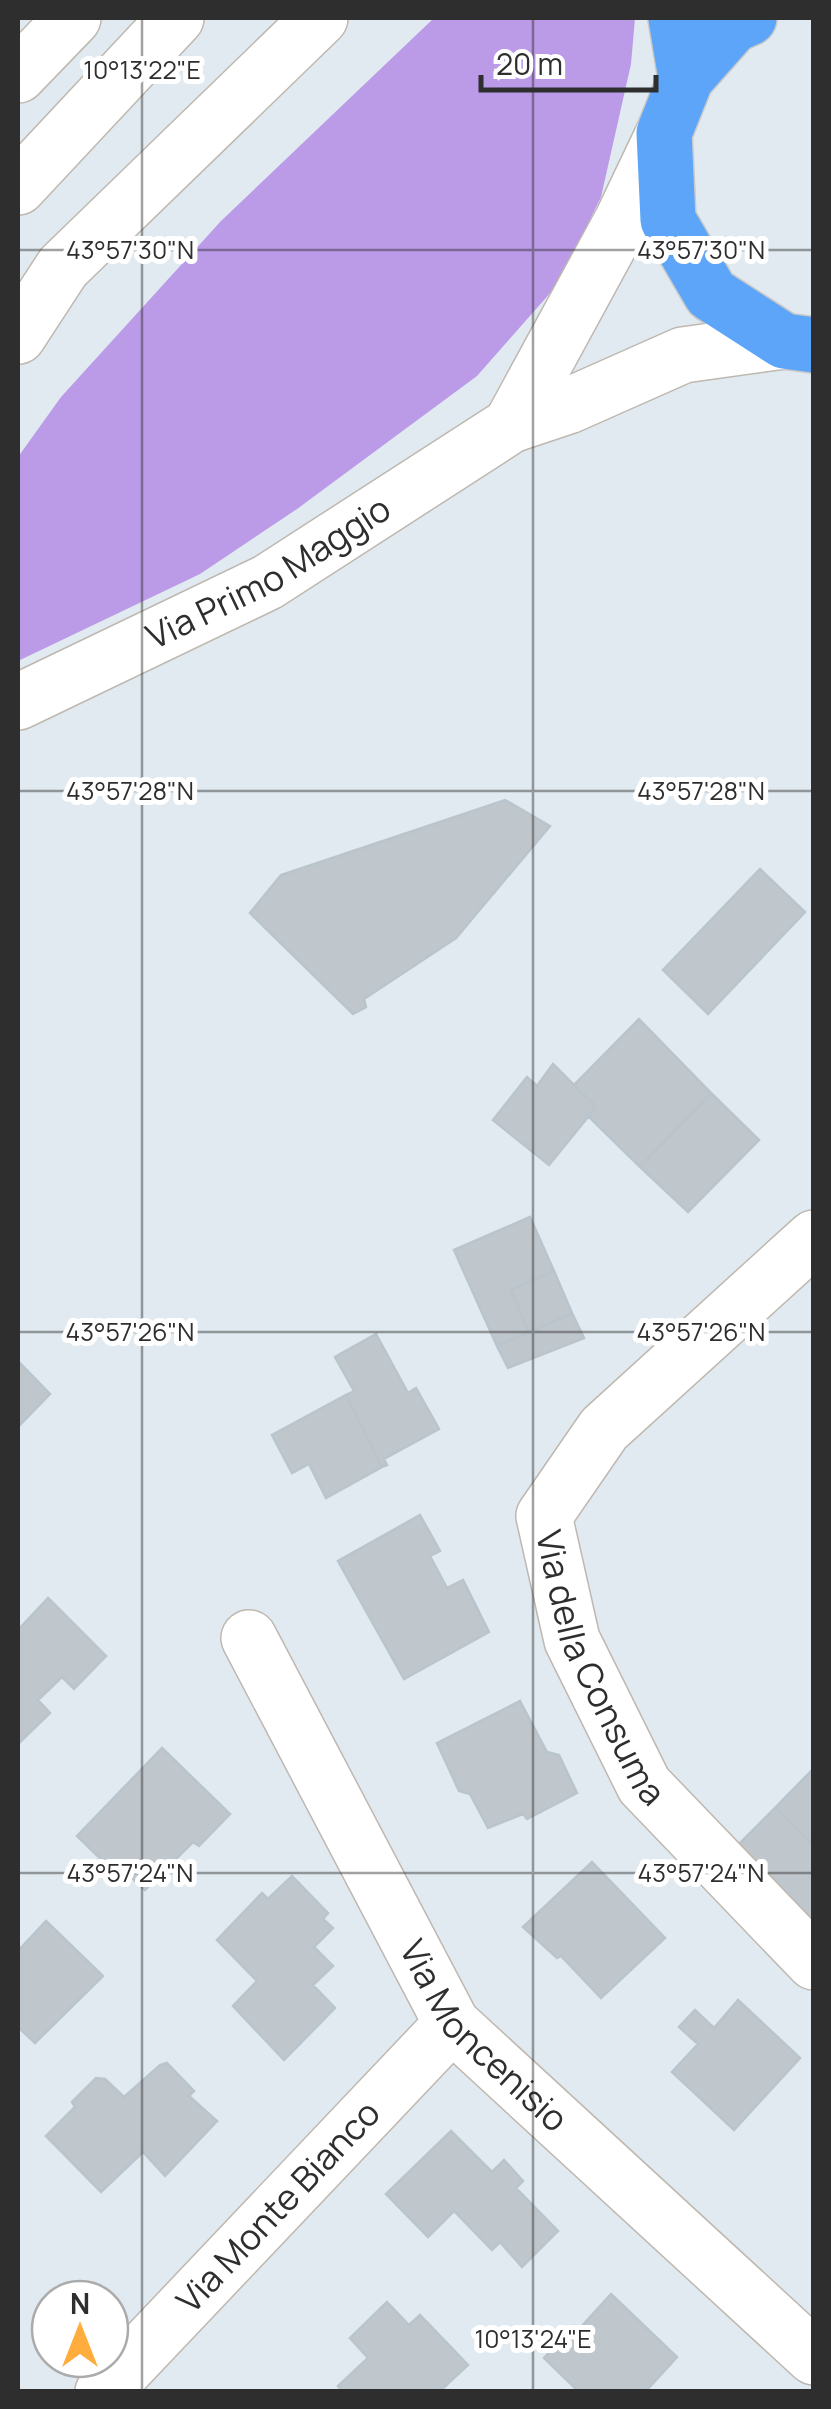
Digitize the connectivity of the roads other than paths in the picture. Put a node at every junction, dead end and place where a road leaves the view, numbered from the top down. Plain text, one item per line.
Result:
1 (73, 18) edge
2 (176, 18) edge
3 (320, 18) edge
4 (676, 18) edge
5 (749, 18) edge
6 (18, 75) edge
7 (686, 78) junction
8 (664, 134) junction
9 (18, 187) edge
10 (18, 336) edge
11 (799, 343) edge
12 (511, 425) junction
13 (18, 702) edge
14 (814, 1238) edge
15 (249, 1638) dead end
16 (814, 1962) edge
17 (452, 2024) junction
18 (814, 2357) edge
19 (103, 2392) edge

1 - 6 street
2 - 9 street
3 - 10 street
4 - 7 main road
5 - 7 main road
7 - 8 main road
8 - 11 main road
8 - 12 street, Via Primo Maggio
11 - 12 street, Via Primo Maggio
12 - 13 street, Via Primo Maggio
14 - 16 street, Via della Consuma
15 - 17 street, Via Moncenisio
17 - 18 street, Via Moncenisio
17 - 19 street, Via Monte Bianco

